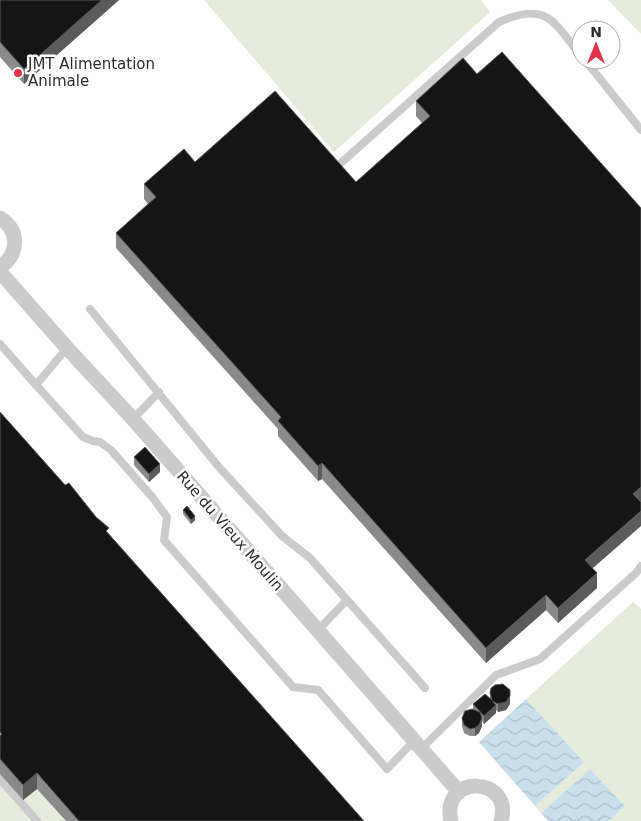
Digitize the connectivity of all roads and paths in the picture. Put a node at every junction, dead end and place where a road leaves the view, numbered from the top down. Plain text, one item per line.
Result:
1 (571, 44) edge
2 (592, 70) edge
3 (641, 130) edge
4 (342, 162) dead end
5 (0, 218) edge
6 (0, 267) edge
7 (0, 272) edge
8 (90, 308) dead end
9 (0, 344) edge
10 (67, 348) junction
11 (36, 385) junction
12 (158, 392) junction
13 (133, 419) junction
14 (641, 566) edge
15 (347, 600) junction
16 (318, 630) junction
17 (425, 688) dead end
18 (418, 745) junction
19 (0, 779) edge
20 (459, 792) junction
21 (37, 821) edge
22 (451, 821) edge
23 (501, 821) edge

1 - 4 lane
2 - 3 lane
5 - 6 street
7 - 10 street, Rue du Vieux Moulin
8 - 12 lane
9 - 11 lane
10 - 11 lane
10 - 13 street, Rue du Vieux Moulin
11 - 18 lane
12 - 13 lane
12 - 15 lane
13 - 16 street, Rue du Vieux Moulin
14 - 18 lane
15 - 16 lane
15 - 17 lane
16 - 18 street, Rue du Vieux Moulin
18 - 20 street, Rue du Vieux Moulin
19 - 21 lane
20 - 22 street
20 - 23 street

